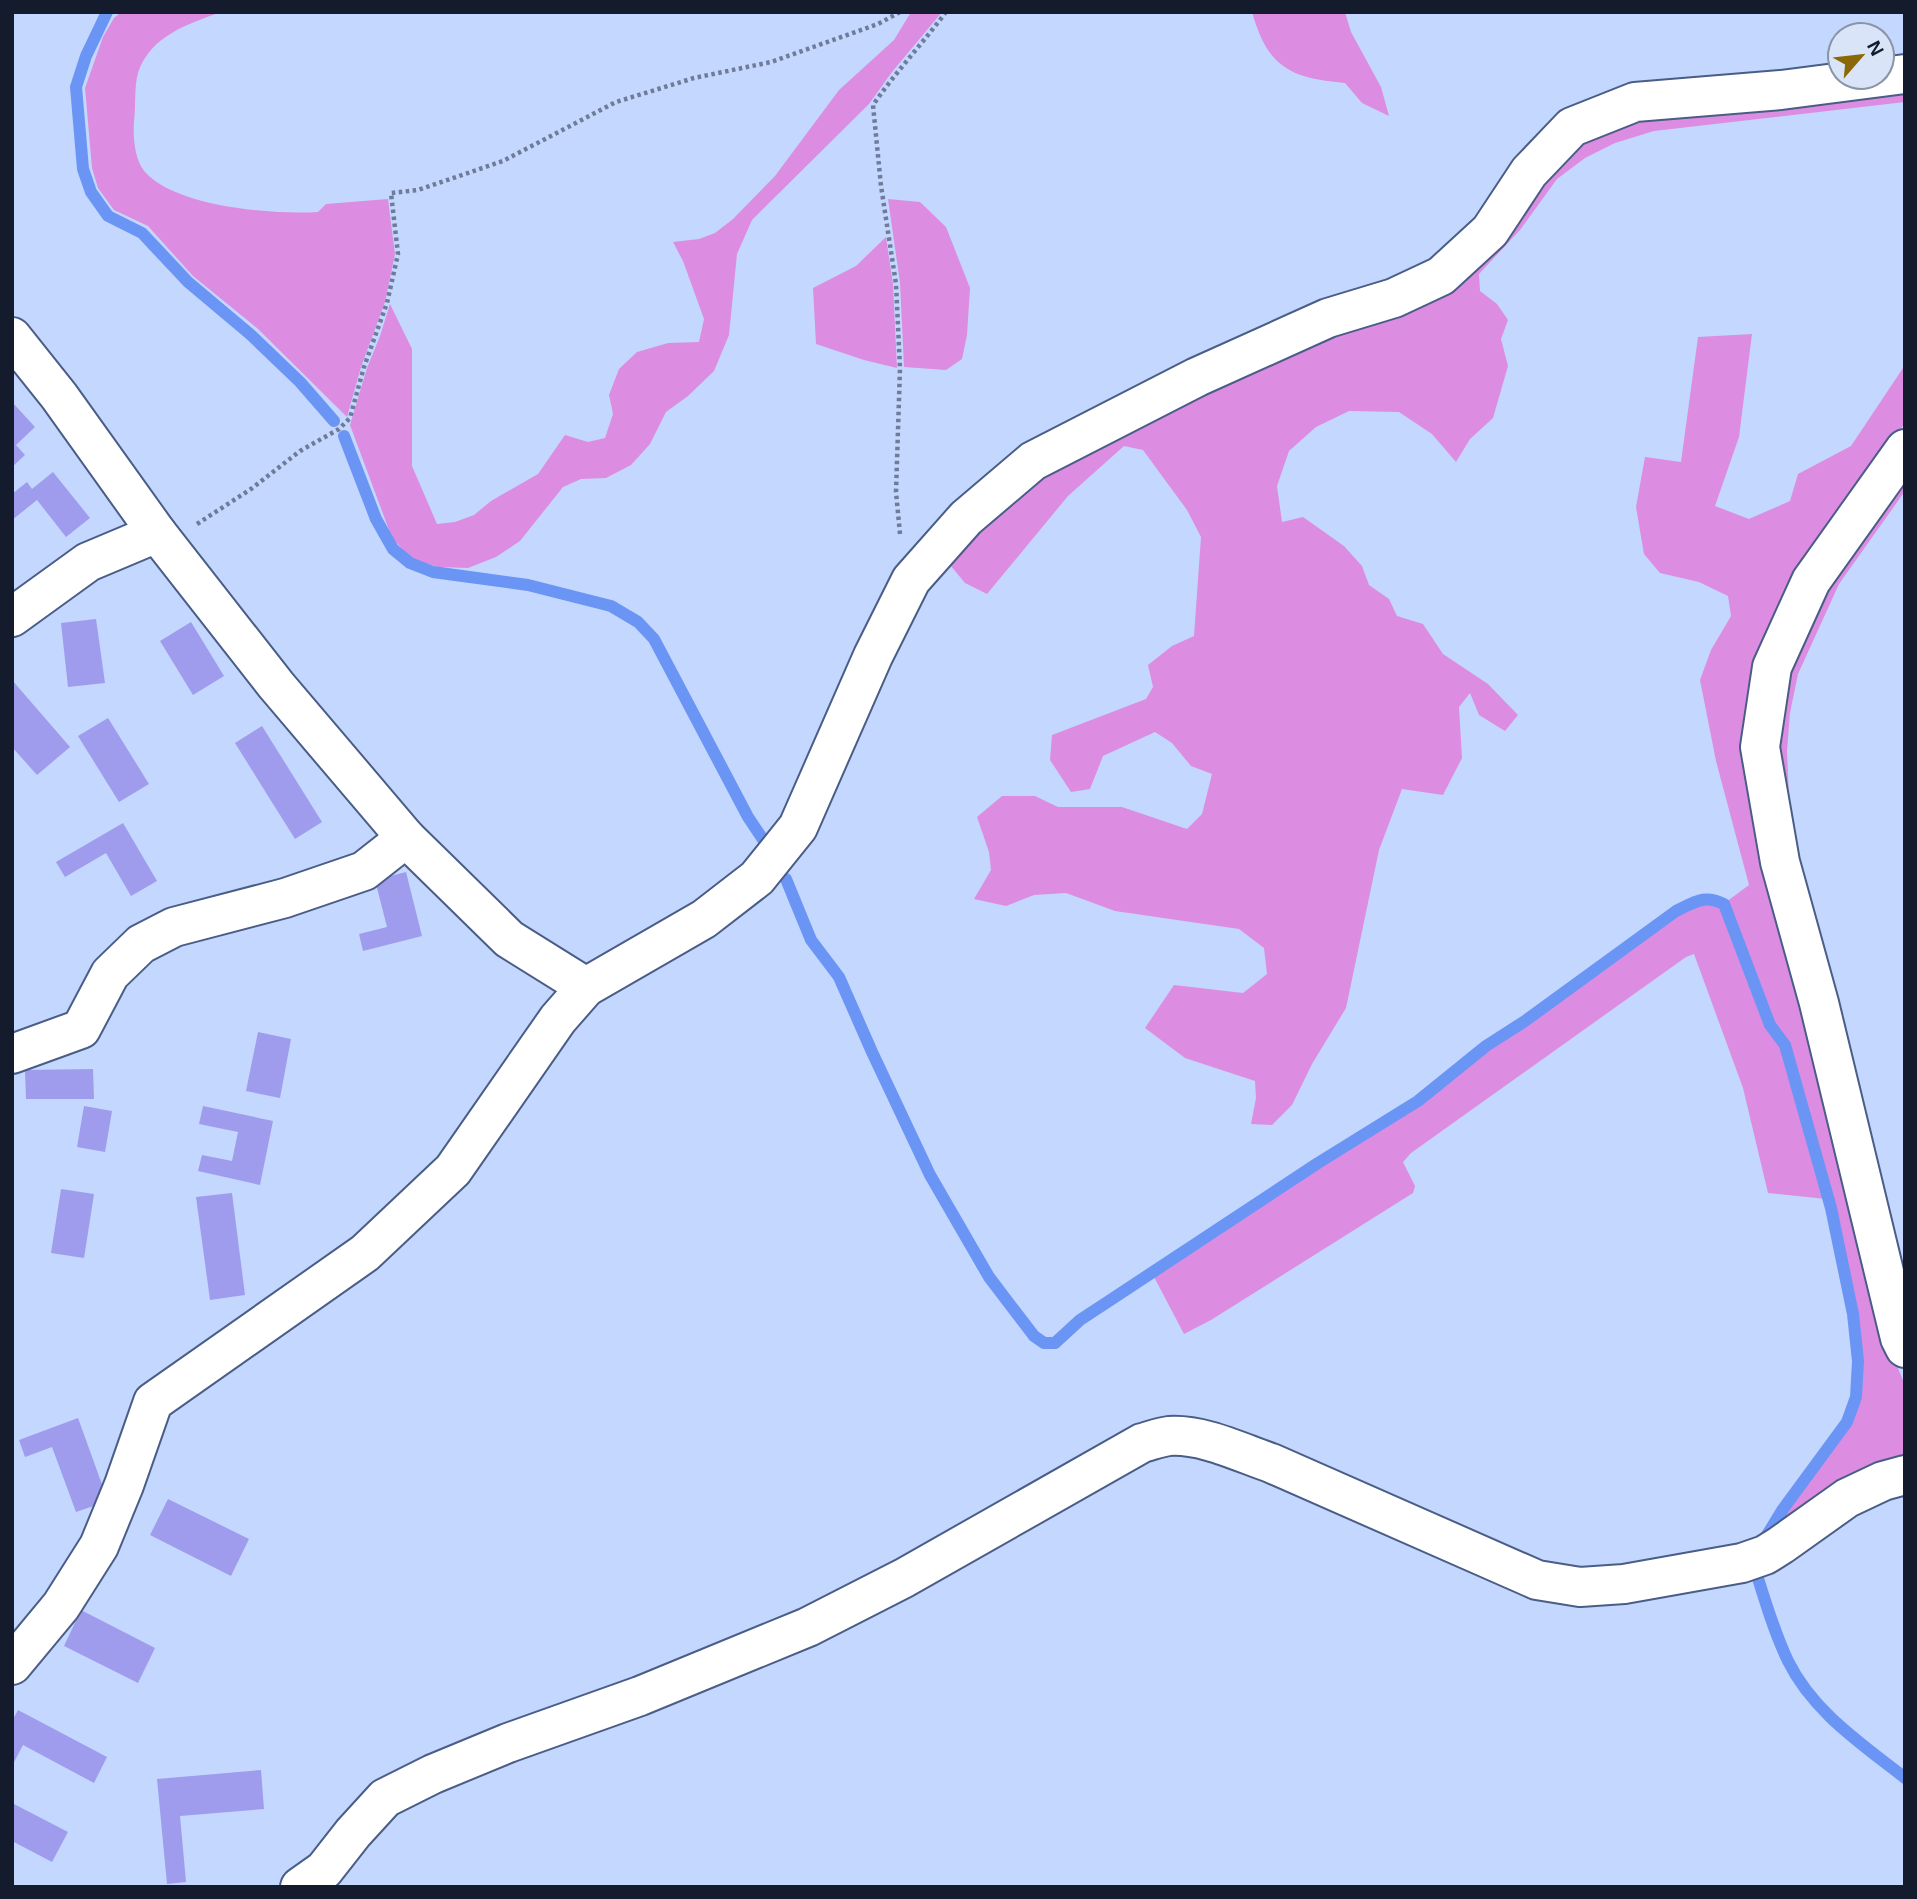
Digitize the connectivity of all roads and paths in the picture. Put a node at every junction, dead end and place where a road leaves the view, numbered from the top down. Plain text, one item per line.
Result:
1 (900, 12) edge
2 (946, 12) edge
3 (1905, 74) edge
4 (12, 337) edge
5 (1905, 449) edge
6 (161, 539) junction
7 (911, 580) junction
8 (12, 617) edge
9 (406, 838) junction
10 (586, 987) junction
11 (12, 1054) edge
12 (1905, 1348) edge
13 (1905, 1475) edge
14 (12, 1665) edge
15 (300, 1887) edge

1 - 6 path
2 - 7 path
3 - 7 street
4 - 6 street
5 - 12 street
6 - 8 street
6 - 9 street
7 - 10 street
9 - 10 street
9 - 11 street
10 - 14 street
13 - 15 street

